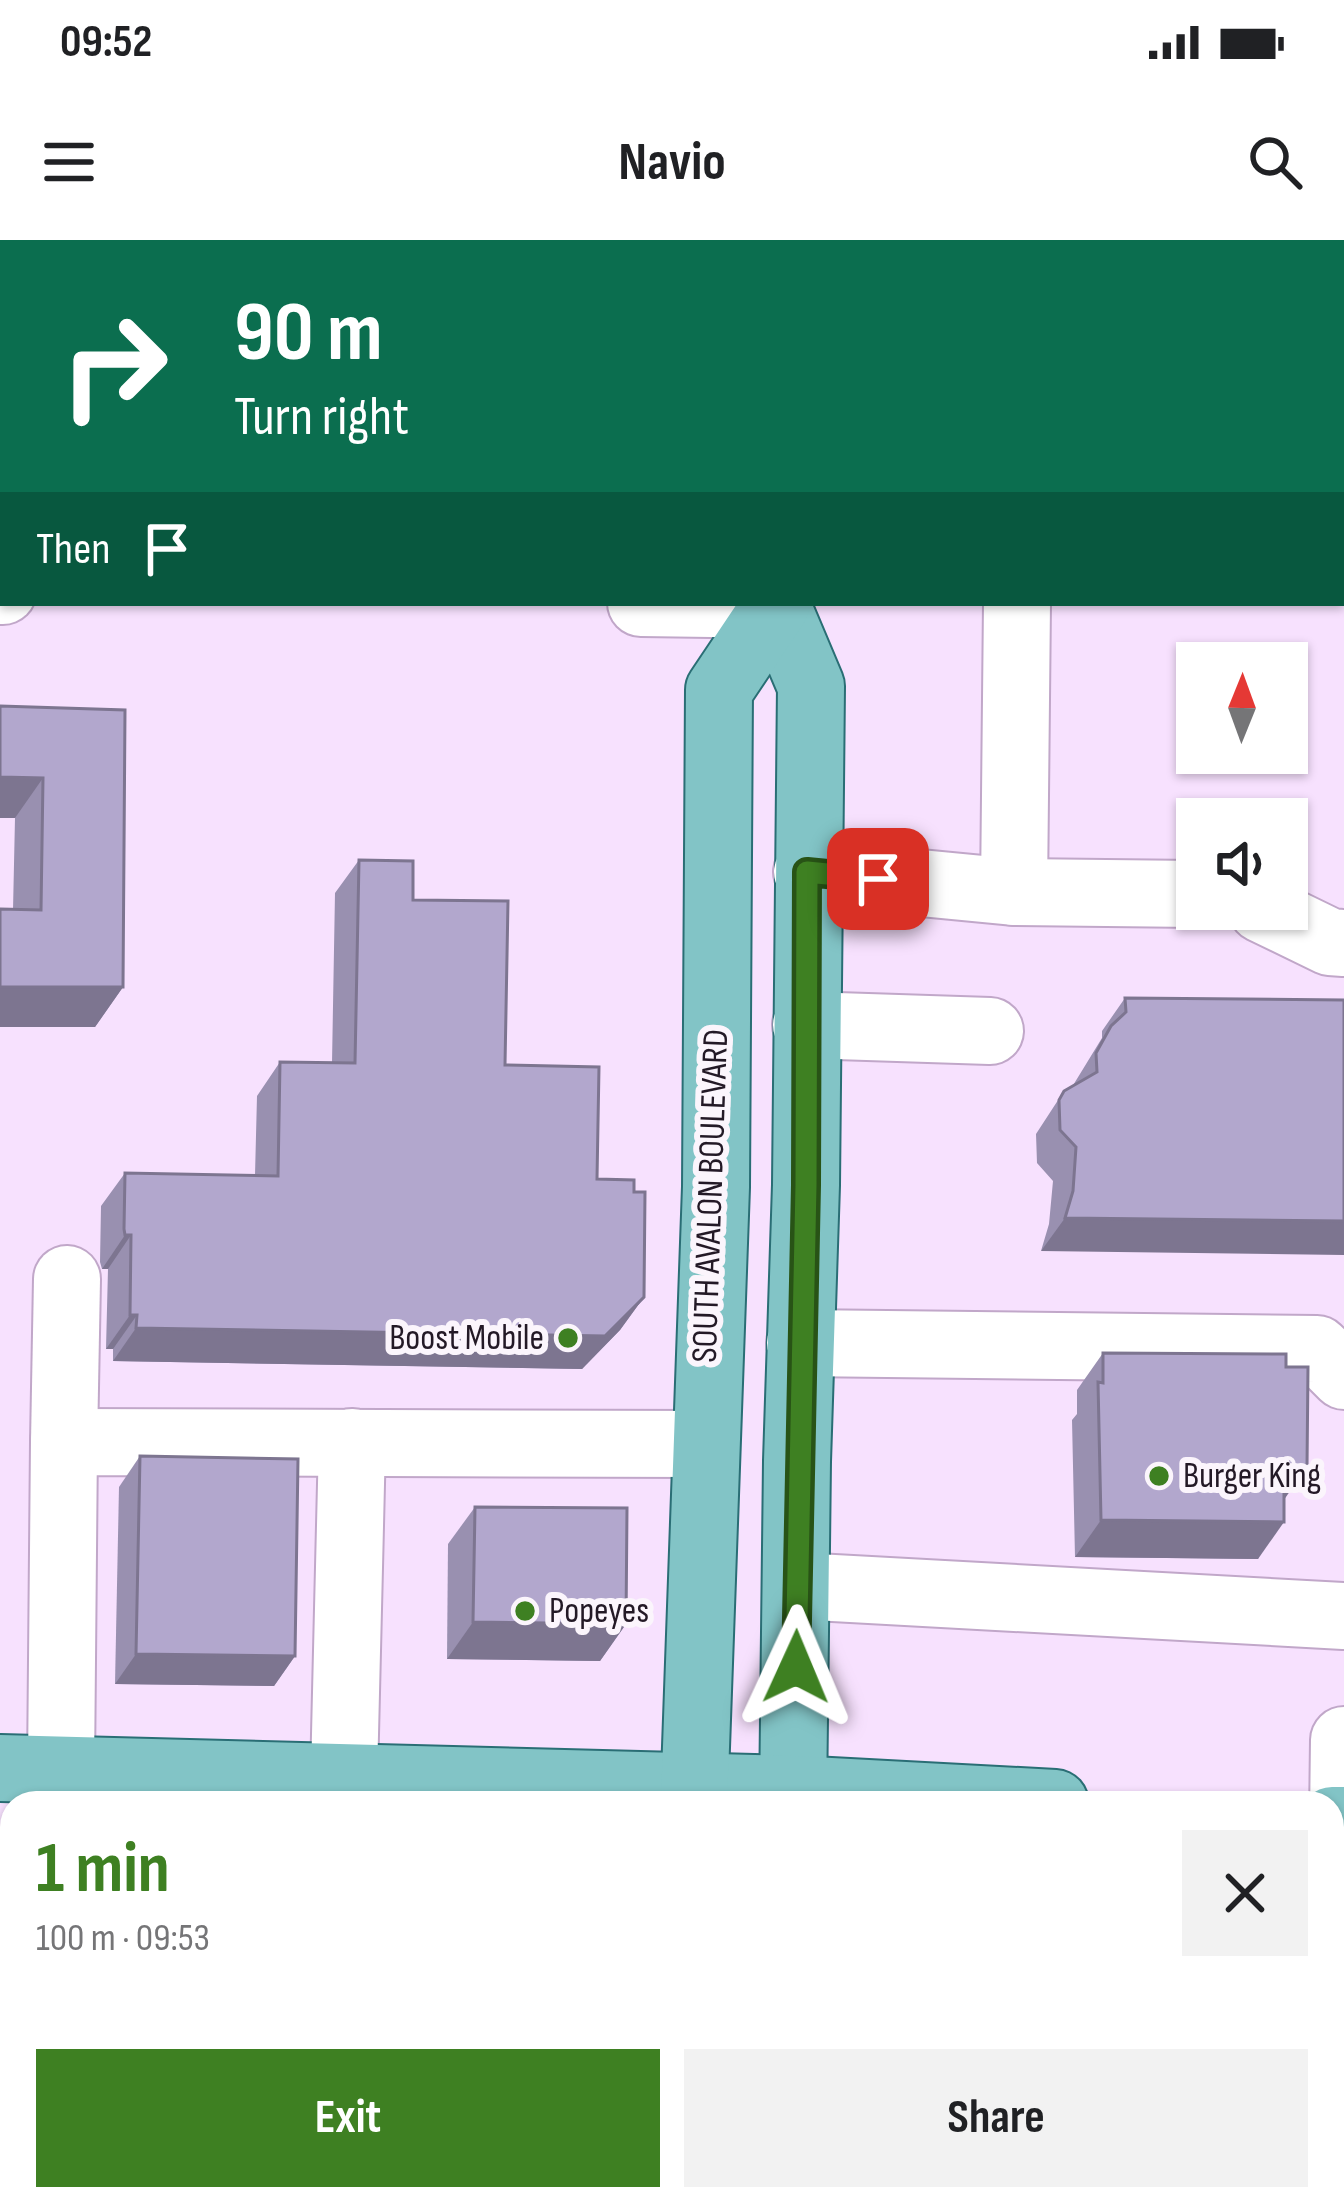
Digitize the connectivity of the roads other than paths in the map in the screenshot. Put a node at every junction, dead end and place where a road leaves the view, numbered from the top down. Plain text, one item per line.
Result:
1 (775, 606) edge
2 (777, 606) edge
3 (1017, 606) edge
4 (807, 872) junction
5 (1014, 892) junction
6 (1176, 894) edge
7 (1305, 930) edge
8 (1344, 943) edge
9 (806, 1025) junction
10 (991, 1030) dead end
11 (67, 1280) dead end
12 (800, 1343) junction
13 (1344, 1376) edge
14 (64, 1442) junction
15 (352, 1442) junction
16 (704, 1444) junction
17 (797, 1586) junction
18 (1344, 1616) edge
19 (1344, 1740) edge
20 (30, 1768) edge
21 (344, 1776) junction
22 (620, 1791) edge
23 (694, 1791) edge
24 (793, 1791) edge
25 (1343, 1791) edge

1 - 16 main road, SOUTH AVALON BOULEVARD
2 - 4 main road
3 - 5 street
4 - 5 street
4 - 9 main road
5 - 6 street
7 - 8 street
9 - 10 street
9 - 12 main road
11 - 14 street
12 - 13 street
12 - 17 main road
14 - 15 street
14 - 20 street
15 - 16 street
15 - 21 street
16 - 23 main road, SOUTH AVALON BOULEVARD
17 - 18 street
17 - 24 main road
19 - 25 street
20 - 21 main road
21 - 22 main road

